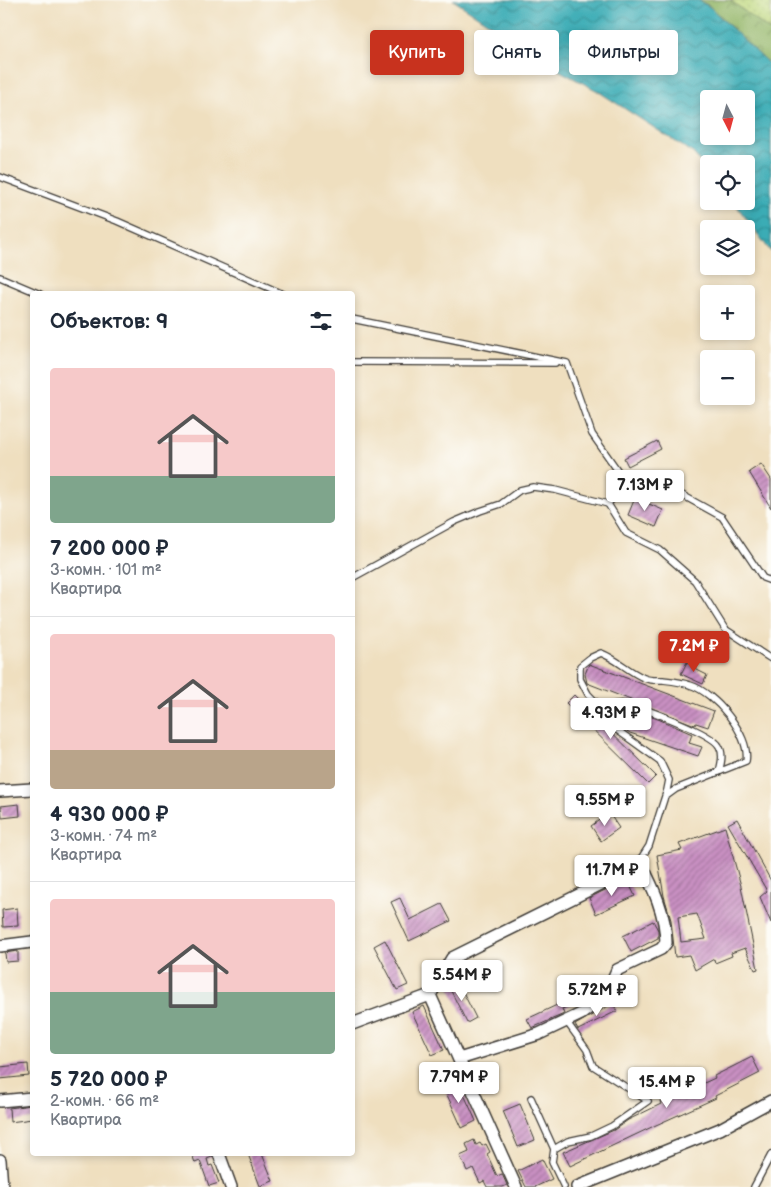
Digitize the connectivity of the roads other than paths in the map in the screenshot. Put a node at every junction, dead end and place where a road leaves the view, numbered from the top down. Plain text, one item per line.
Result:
1 (0, 177) edge
2 (0, 277) edge
3 (33, 291) edge
4 (276, 291) edge
5 (355, 320) edge
6 (355, 362) edge
7 (567, 363) junction
8 (625, 481) junction
9 (608, 504) junction
10 (355, 576) edge
11 (771, 581) edge
12 (771, 659) edge
13 (601, 708) junction
14 (718, 772) junction
15 (30, 788) edge
16 (0, 790) edge
17 (665, 797) junction
18 (636, 866) junction
19 (30, 942) edge
20 (0, 946) edge
21 (430, 995) junction
22 (566, 1021) junction
23 (355, 1023) edge
24 (459, 1059) junction
25 (30, 1098) edge
26 (531, 1098) dead end
27 (0, 1100) edge
28 (771, 1100) edge
29 (554, 1149) junction
30 (771, 1155) edge
31 (220, 1156) edge
32 (0, 1160) edge
33 (2, 1187) edge
34 (231, 1187) edge
35 (516, 1187) edge
36 (564, 1187) edge
37 (577, 1187) edge
38 (754, 1187) edge

1 - 4 lane
2 - 3 lane
5 - 7 lane
6 - 7 lane
7 - 8 lane
8 - 9 lane
8 - 11 lane
9 - 10 lane
9 - 12 lane
13 - 14 lane
13 - 14 lane
13 - 17 lane
14 - 17 lane
15 - 16 street
17 - 18 lane
18 - 21 street
18 - 22 street
19 - 20 street
21 - 23 street
21 - 24 street
22 - 24 street
22 - 29 lane
24 - 35 street
25 - 27 street
26 - 29 lane
28 - 37 street
29 - 36 lane
30 - 38 lane
31 - 34 street
32 - 33 street

